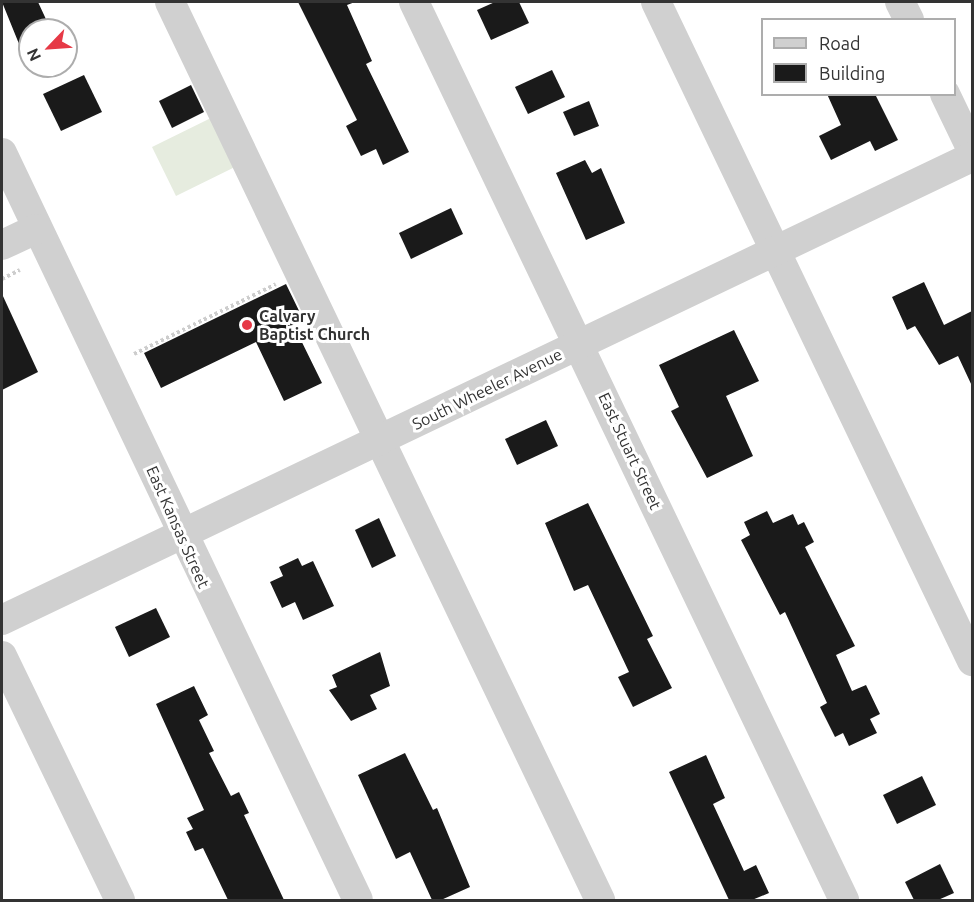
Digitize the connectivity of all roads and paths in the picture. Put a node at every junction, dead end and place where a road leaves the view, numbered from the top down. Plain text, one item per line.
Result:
1 (170, 2) edge
2 (414, 2) edge
3 (656, 2) edge
4 (900, 2) edge
5 (908, 18) edge
6 (946, 96) edge
7 (972, 150) edge
8 (2, 153) edge
9 (972, 157) edge
10 (9, 188) edge
11 (37, 229) junction
12 (2, 245) edge
13 (775, 251) junction
14 (20, 270) dead end
15 (2, 279) edge
16 (283, 281) dead end
17 (579, 344) junction
18 (134, 354) dead end
19 (379, 441) junction
20 (182, 535) junction
21 (2, 620) edge
22 (2, 656) edge
23 (972, 661) edge
24 (120, 900) edge
25 (358, 900) edge
26 (600, 900) edge
27 (844, 900) edge

1 - 19 street
2 - 17 street, East Stuart Street
3 - 13 street
4 - 5 street
6 - 7 street
8 - 10 street, East Kansas Street
9 - 13 street, South Wheeler Avenue
10 - 11 street, East Kansas Street
11 - 12 street
11 - 20 street, East Kansas Street
13 - 17 street, South Wheeler Avenue
13 - 23 street
14 - 15 path
16 - 18 path
17 - 19 street, South Wheeler Avenue
17 - 27 street, East Stuart Street
19 - 20 street, South Wheeler Avenue
19 - 26 street
20 - 21 street, South Wheeler Avenue
20 - 25 street, East Kansas Street
22 - 24 street

